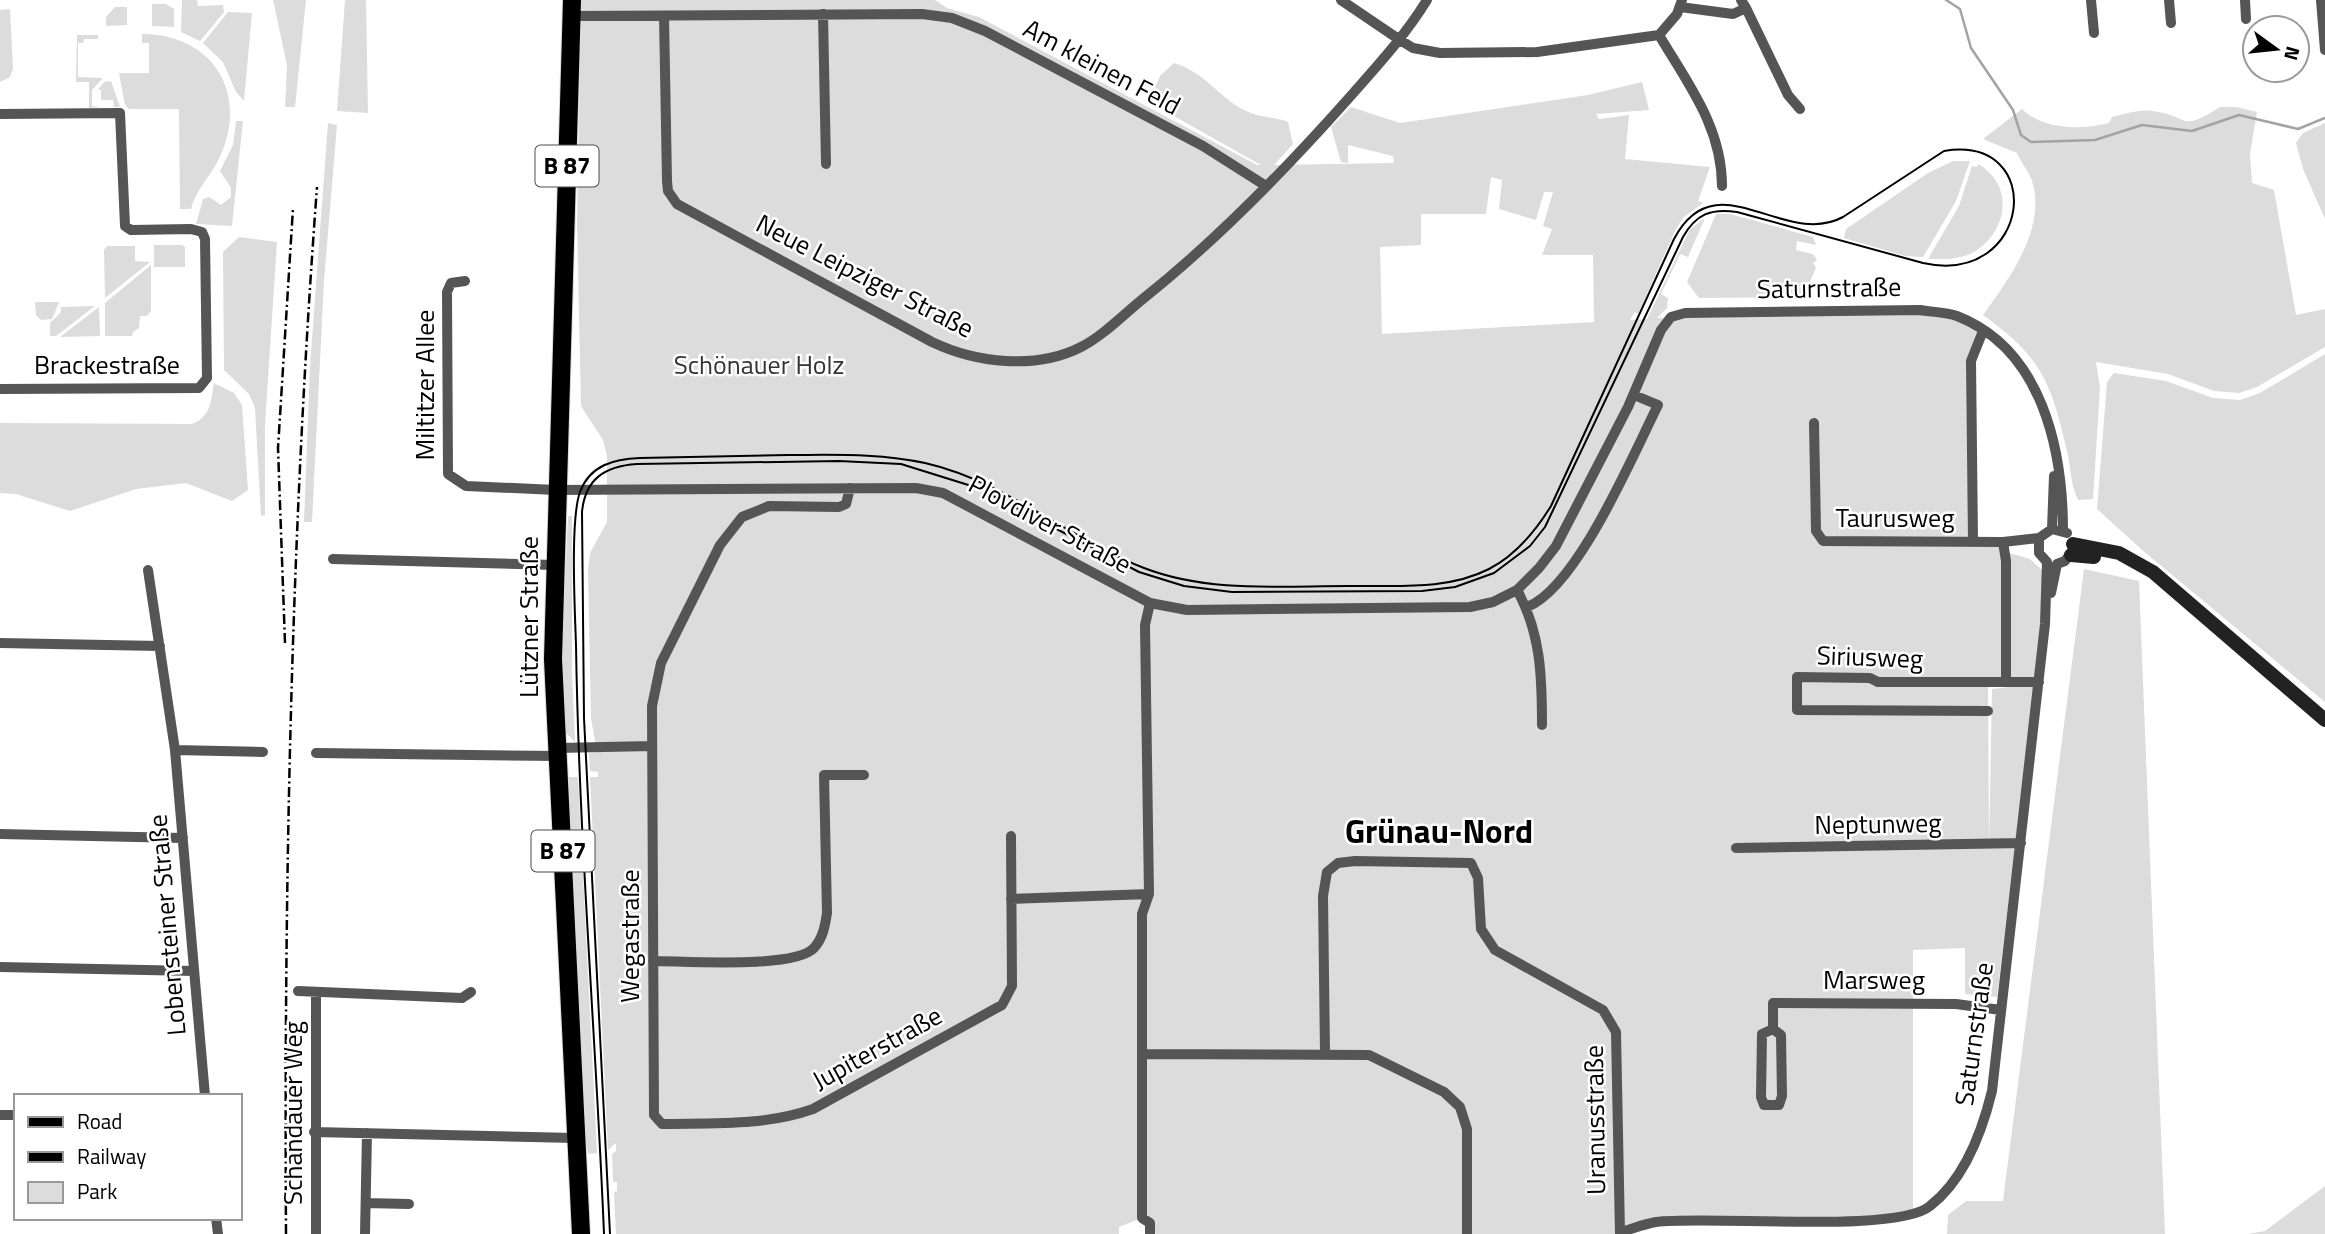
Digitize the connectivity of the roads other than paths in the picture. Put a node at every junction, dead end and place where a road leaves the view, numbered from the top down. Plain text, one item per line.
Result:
1 (1341, 0) edge
2 (1427, 0) edge
3 (2091, 0) edge
4 (2169, 0) edge
5 (2321, 0) edge
6 (1681, 4) edge
7 (1743, 4) edge
8 (572, 8) edge
9 (822, 13) junction
10 (664, 16) junction
11 (2171, 23) dead end
12 (2094, 33) dead end
13 (1659, 35) junction
14 (1399, 40) junction
15 (2325, 50) edge
16 (1800, 109) dead end
17 (0, 114) edge
18 (826, 164) dead end
19 (1266, 186) junction
20 (1722, 186) dead end
21 (465, 281) dead end
22 (1671, 317) joint
23 (1983, 331) junction
24 (0, 389) edge
25 (1634, 395) junction
26 (1814, 423) dead end
27 (850, 488) junction
28 (556, 490) junction
29 (2058, 530) junction
30 (1973, 541) junction
31 (2003, 542) junction
32 (2038, 544) junction
33 (2072, 549) junction
34 (333, 559) dead end
35 (2052, 563) junction
36 (555, 565) junction
37 (148, 570) dead end
38 (1517, 590) junction
39 (1150, 603) junction
40 (1527, 607) junction
41 (0, 643) edge
42 (160, 646) junction
43 (2006, 682) junction
44 (2039, 682) junction
45 (1988, 711) dead end
46 (2325, 720) edge
47 (1542, 725) dead end
48 (652, 746) junction
49 (175, 750) junction
50 (263, 752) dead end
51 (557, 752) junction
52 (316, 753) dead end
53 (864, 775) dead end
54 (0, 834) edge
55 (1011, 836) dead end
56 (183, 838) junction
57 (2021, 843) junction
58 (1736, 848) dead end
59 (1149, 894) junction
60 (1011, 899) junction
61 (653, 961) junction
62 (0, 967) edge
63 (194, 971) junction
64 (298, 991) dead end
65 (471, 992) dead end
66 (316, 993) junction
67 (2001, 1010) junction
68 (1773, 1029) junction
69 (1325, 1053) junction
70 (1142, 1054) junction
71 (205, 1094) edge
72 (662, 1124) joint
73 (314, 1132) junction
74 (367, 1133) junction
75 (575, 1138) junction
76 (366, 1203) junction
77 (409, 1204) dead end
78 (1620, 1233) edge
79 (316, 1234) edge
80 (365, 1234) edge
81 (581, 1234) edge
82 (1150, 1234) edge
83 (1467, 1234) edge

1 - 14 street
2 - 14 street, Neue Leipziger Straße
3 - 12 street
4 - 11 street
5 - 15 street
6 - 7 street
6 - 13 street
7 - 16 street
8 - 10 street, Am kleinen Feld
8 - 28 main road, Lützner Straße / B 87
9 - 10 street, Am kleinen Feld
9 - 18 street
9 - 19 street, Am kleinen Feld
10 - 19 street, Neue Leipziger Straße
13 - 14 street
13 - 20 street
14 - 19 street, Neue Leipziger Straße
17 - 24 street, Brackestraße
21 - 28 street, Miltitzer Allee
22 - 23 street, Saturnstraße
22 - 25 street, Plovdiver Straße
23 - 29 street, Saturnstraße
23 - 30 street
25 - 38 street, Plovdiver Straße
25 - 40 street
26 - 30 street, Taurusweg
27 - 28 street, Plovdiver Straße
27 - 39 street, Plovdiver Straße
27 - 48 street, Wegastraße
28 - 36 main road, Lützner Straße / B 87
29 - 32 street
29 - 33 street
30 - 31 street, Taurusweg
31 - 32 street, Taurusweg
31 - 43 street
32 - 35 street
33 - 35 street
33 - 46 street
34 - 36 street
35 - 44 street, Saturnstraße
36 - 51 main road, Lützner Straße / B 87
37 - 42 street, Lobensteiner Straße
38 - 39 street, Plovdiver Straße
38 - 40 street
39 - 59 street
40 - 47 street
41 - 42 street
42 - 49 street, Lobensteiner Straße
43 - 44 street, Siriusweg
43 - 45 street, Siriusweg
44 - 57 street, Saturnstraße
48 - 51 street
48 - 61 street, Wegastraße
49 - 50 street
49 - 56 street, Lobensteiner Straße
51 - 52 street
51 - 75 main road, Lützner Straße / B 87
53 - 61 street
54 - 56 street
55 - 60 street, Jupiterstraße
56 - 63 street, Lobensteiner Straße
57 - 58 street, Neptunweg
57 - 67 street, Saturnstraße
59 - 60 street
59 - 70 street
60 - 72 street, Jupiterstraße
61 - 72 street, Wegastraße
62 - 63 street
63 - 71 street, Lobensteiner Straße
64 - 66 street
65 - 66 street
66 - 73 street, Schandauer Weg
67 - 68 street, Marsweg
67 - 78 street, Saturnstraße
68 - 68 street, Marsweg
69 - 70 street
69 - 78 street, Uranusstraße
69 - 83 street
70 - 82 street
73 - 74 street
73 - 79 street, Schandauer Weg
74 - 75 street
74 - 76 street
75 - 81 main road, Lützner Straße / B 87
76 - 77 street
76 - 80 street

